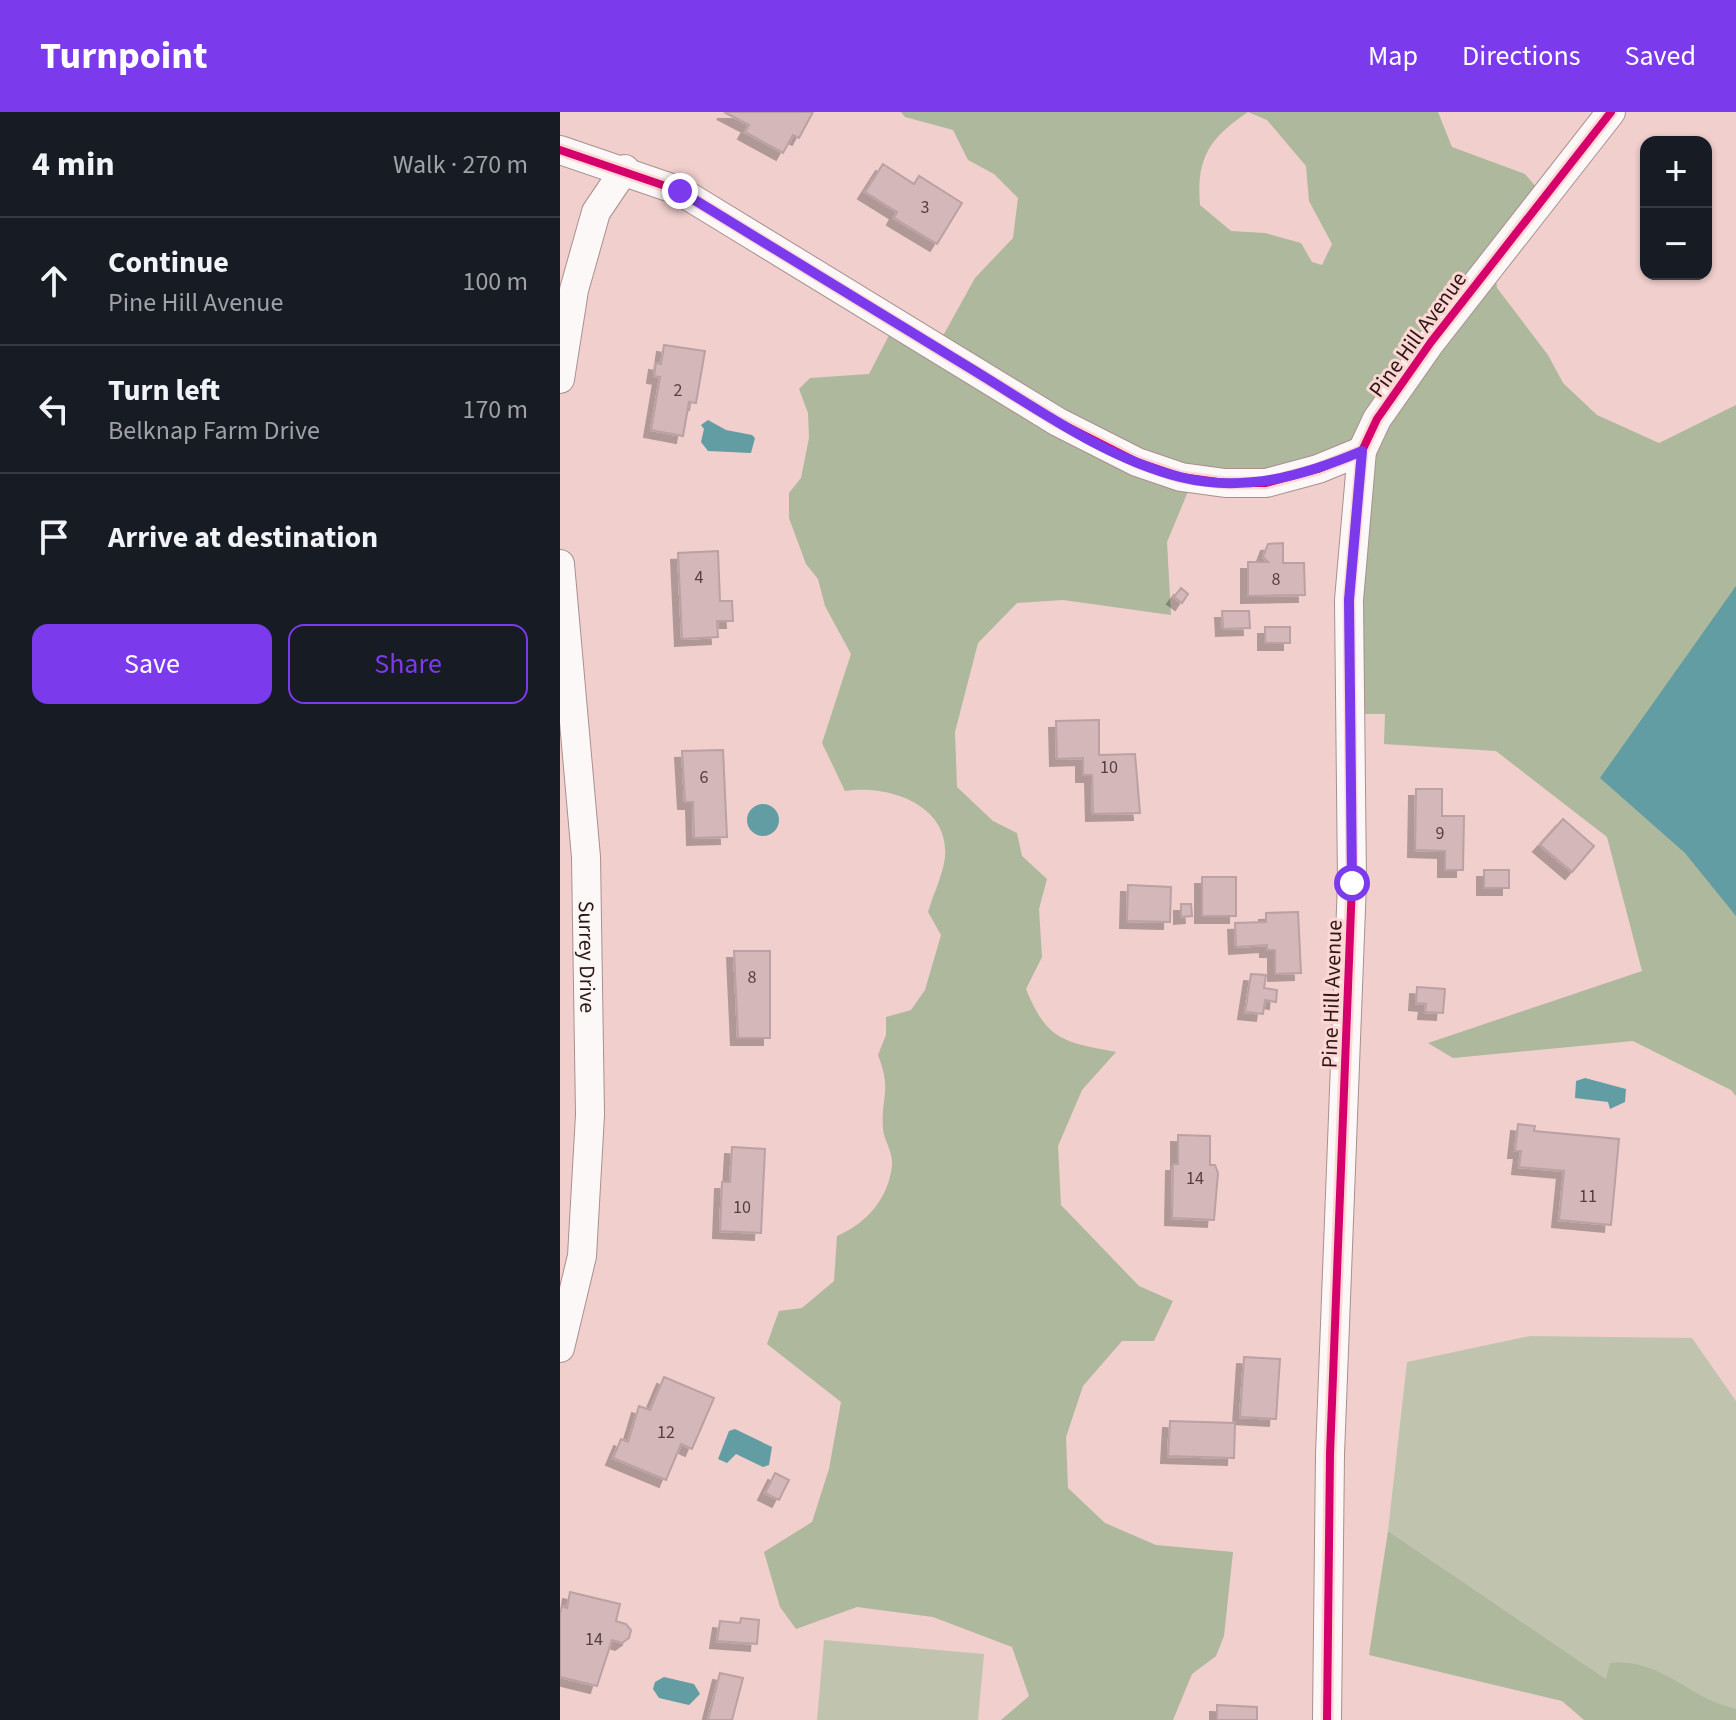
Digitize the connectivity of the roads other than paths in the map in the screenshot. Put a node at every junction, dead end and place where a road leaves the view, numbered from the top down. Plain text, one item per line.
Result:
1 (1611, 112) edge
2 (560, 150) edge
3 (625, 169) junction
4 (560, 379) edge
5 (1362, 451) junction
6 (560, 564) edge
7 (560, 1348) edge
8 (1327, 1720) edge

1 - 5 street, Pine Hill Avenue
2 - 3 street
3 - 4 street
3 - 5 street
5 - 8 street, Pine Hill Avenue
6 - 7 street, Surrey Drive

